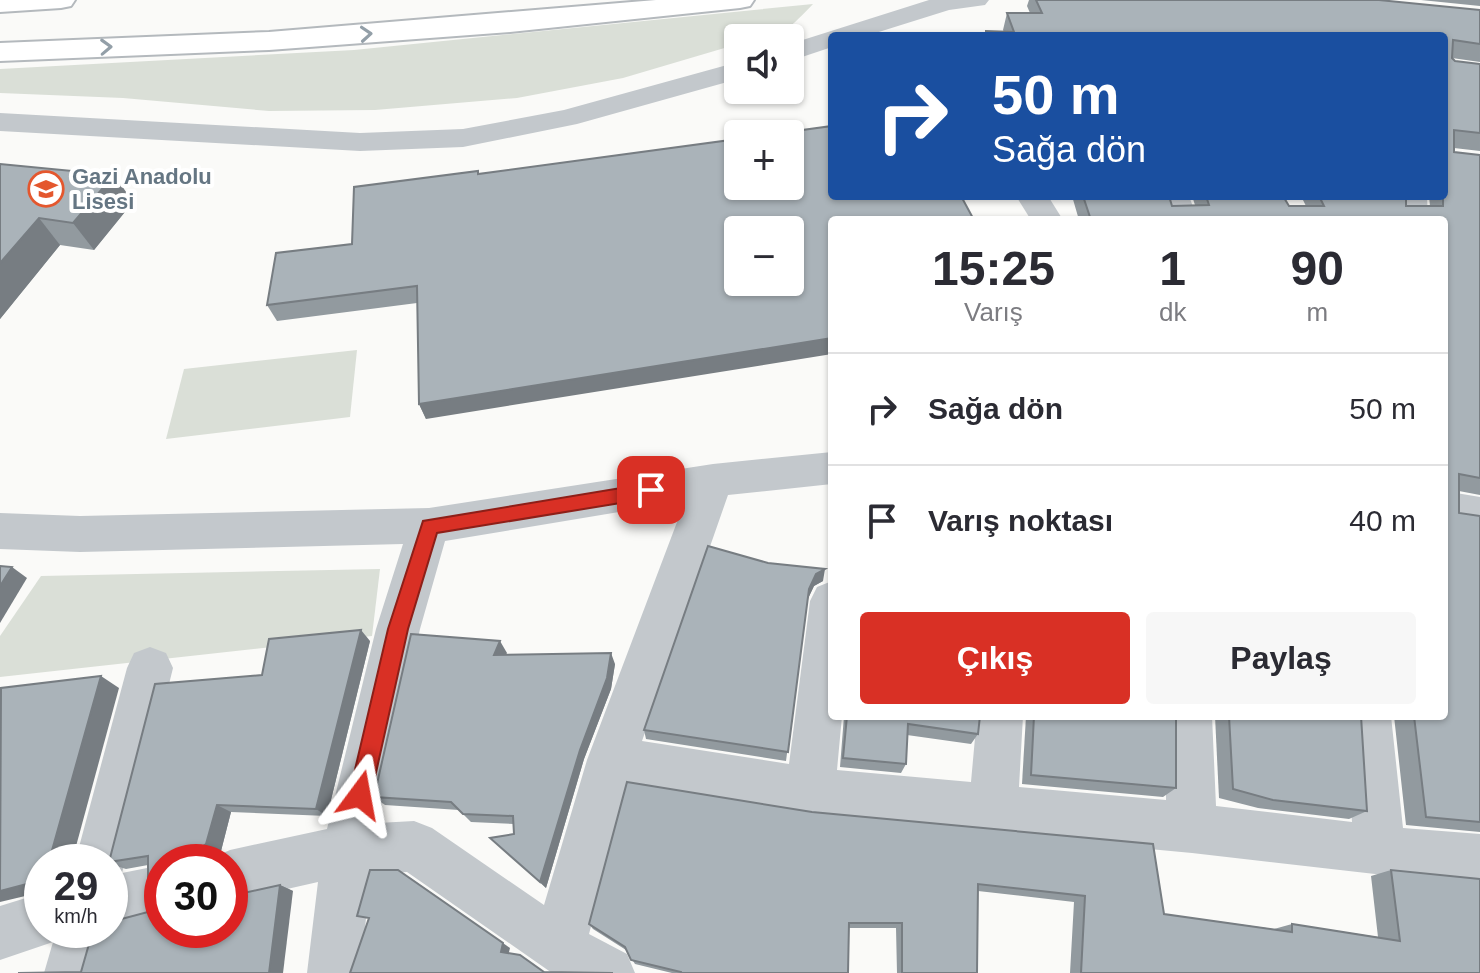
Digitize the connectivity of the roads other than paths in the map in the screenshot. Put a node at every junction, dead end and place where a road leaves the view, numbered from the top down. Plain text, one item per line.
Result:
1 (61, 0) edge
2 (497, 0) edge
3 (740, 0) edge
4 (976, 0) edge
5 (0, 4) edge
6 (859, 32) edge
7 (0, 34) edge
8 (828, 39) edge
9 (804, 48) edge
10 (0, 52) edge
11 (724, 74) edge
12 (0, 122) edge
13 (828, 468) edge
14 (713, 480) junction
15 (429, 526) junction
16 (0, 531) edge
17 (828, 636) edge
18 (150, 668) dead end
19 (1000, 720) edge
20 (1189, 720) edge
21 (1368, 720) edge
22 (611, 760) junction
23 (810, 792) junction
24 (993, 810) junction
25 (1192, 828) junction
26 (106, 844) edge
27 (347, 850) junction
28 (1380, 851) junction
29 (1480, 860) edge
30 (248, 872) edge
31 (24, 926) edge
32 (0, 933) edge
33 (558, 947) junction
34 (78, 948) edge
35 (71, 973) edge
36 (334, 973) edge
37 (608, 973) edge

1 - 5 highway
2 - 7 highway
10 -> 3 highway
4 - 6 street
8 - 9 street
11 - 12 street
13 - 14 street
14 - 15 street
14 - 22 street
15 - 16 street
15 - 27 street
17 - 23 street
18 - 26 street
19 - 24 street
20 - 25 street
21 - 28 street
22 - 23 street
22 - 33 street
23 - 24 street
24 - 25 street
25 - 28 street
27 - 30 street
27 - 33 street
27 - 36 street
28 - 29 street
31 - 32 street
33 - 37 street
34 - 35 street

